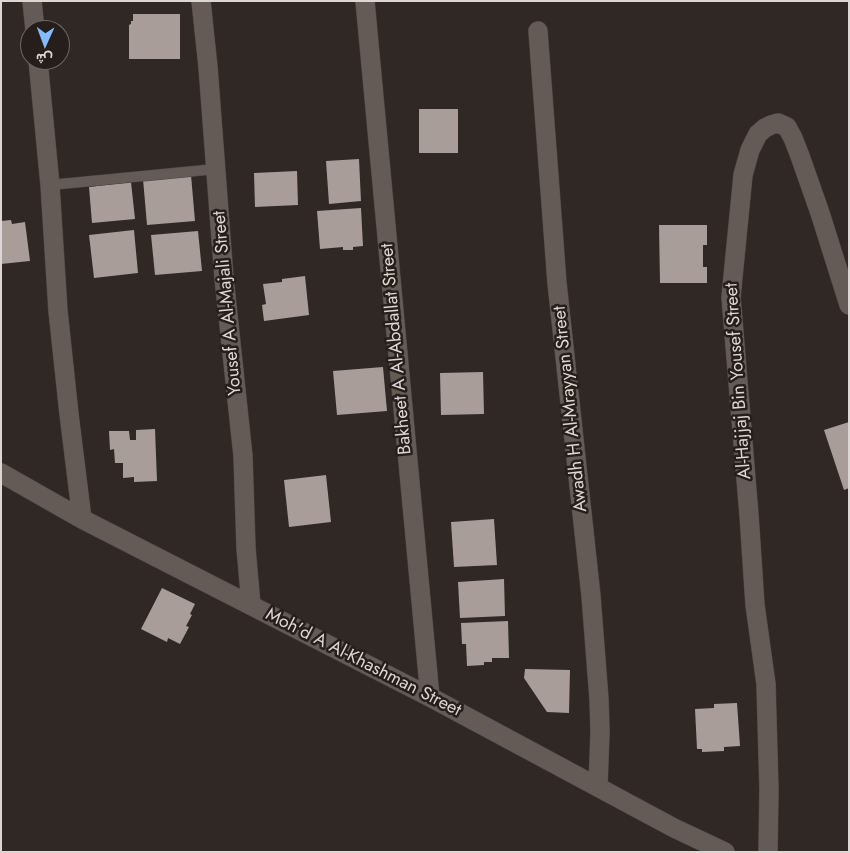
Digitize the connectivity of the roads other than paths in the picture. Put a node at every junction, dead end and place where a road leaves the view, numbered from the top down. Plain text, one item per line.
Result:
1 (32, 1) edge
2 (201, 1) edge
3 (365, 1) edge
4 (34, 20) edge
5 (538, 31) dead end
6 (39, 70) edge
7 (216, 169) junction
8 (50, 185) junction
9 (849, 305) edge
10 (1, 473) edge
11 (82, 519) junction
12 (251, 605) junction
13 (430, 697) junction
14 (598, 787) junction
15 (725, 852) edge
16 (768, 852) edge

1 - 4 street
2 - 7 street, Yousef A Al-Majali Street
3 - 13 street, Bakheet A Al-Abdallat Street
5 - 14 street, Awadh H Al-Mrayyan Street
6 - 8 street
7 - 8 lane
7 - 12 street, Yousef A Al-Majali Street
8 - 11 street
9 - 16 street, Al-Hajjaj Bin Yousef Street
10 - 11 street, Moh'd A Al-Khashman Street
11 - 12 street, Moh'd A Al-Khashman Street
12 - 13 street, Moh'd A Al-Khashman Street
13 - 14 street, Moh'd A Al-Khashman Street
14 - 15 street, Moh'd A Al-Khashman Street

